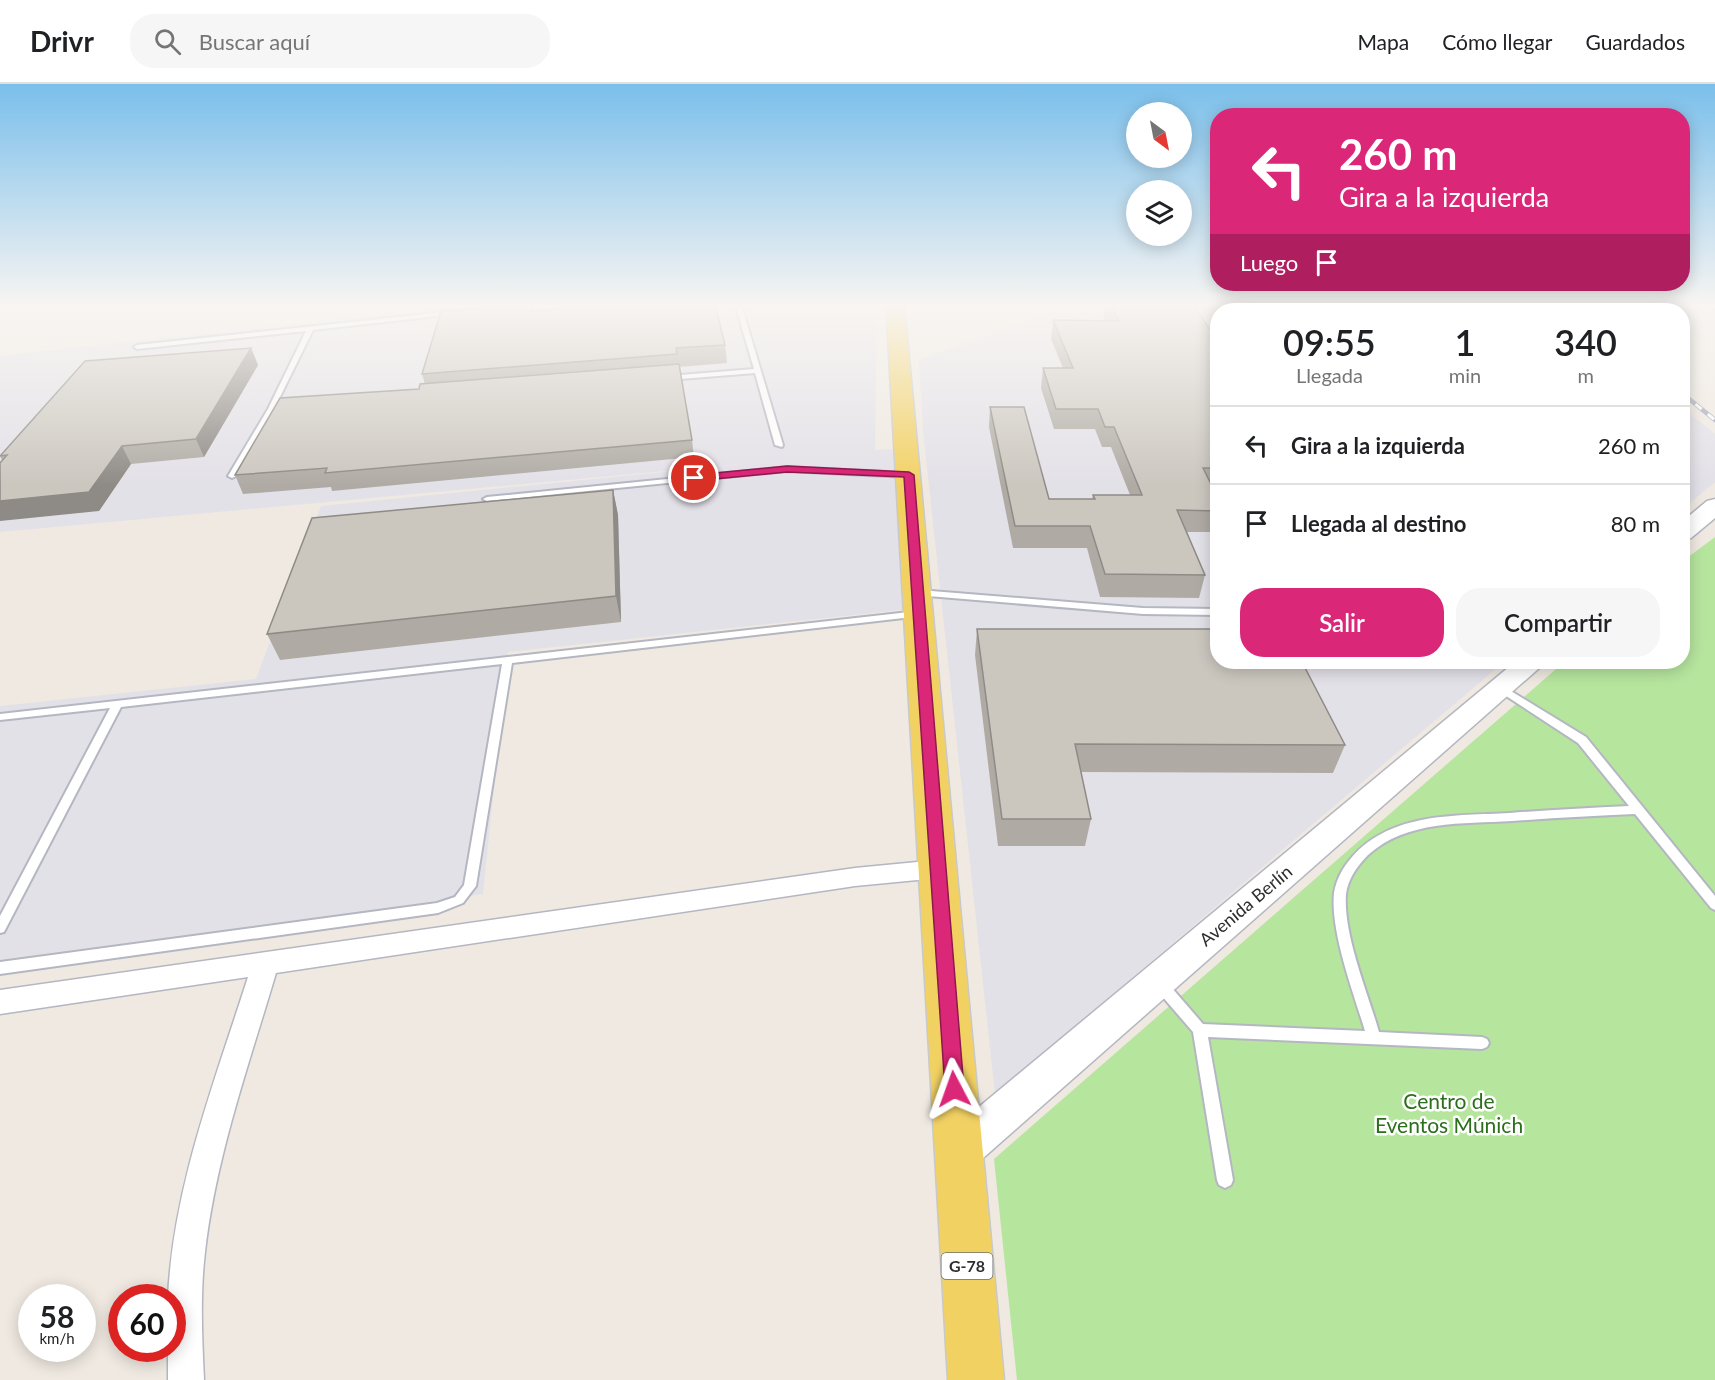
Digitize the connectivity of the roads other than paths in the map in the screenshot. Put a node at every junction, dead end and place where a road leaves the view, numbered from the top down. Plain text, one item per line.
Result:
1 (293, 364) edge
2 (756, 364) edge
3 (900, 364) edge
4 (758, 370) junction
5 (663, 378) edge
6 (283, 408) edge
7 (271, 409) junction
8 (778, 445) dead end
9 (909, 475) junction
10 (232, 476) dead end
11 (487, 499) edge
12 (1715, 506) edge
13 (1690, 527) edge
14 (919, 603) junction
15 (1210, 612) edge
16 (508, 659) junction
17 (1524, 669) edge
18 (1501, 688) junction
19 (117, 705) junction
20 (0, 717) edge
21 (1639, 810) junction
22 (938, 869) junction
23 (1715, 905) edge
24 (0, 928) edge
25 (266, 963) junction
26 (0, 968) edge
27 (1158, 981) junction
28 (0, 1002) edge
29 (1200, 1030) junction
30 (1374, 1038) junction
31 (1482, 1042) dead end
32 (959, 1151) junction
33 (1225, 1180) dead end
34 (186, 1380) edge
35 (976, 1380) edge

1 - 7 lane
2 - 4 lane
3 - 9 main road, G-78
4 - 5 lane
4 - 8 lane
6 - 7 lane
7 - 10 lane
9 - 11 lane
9 - 14 main road, G-78
12 - 13 street
14 - 15 lane
14 - 16 lane
14 - 22 main road, G-78
16 - 19 lane
16 - 26 lane
17 - 18 street, Avenida Berlín
18 - 21 lane
18 - 27 street, Avenida Berlín
19 - 20 lane
19 - 24 lane
21 - 23 lane
21 - 30 lane
22 - 25 street
22 - 32 main road, G-78
25 - 28 street
25 - 34 street
27 - 29 lane
27 - 32 street, Avenida Berlín
29 - 30 lane
29 - 33 lane
30 - 31 lane
32 - 35 main road, G-78

